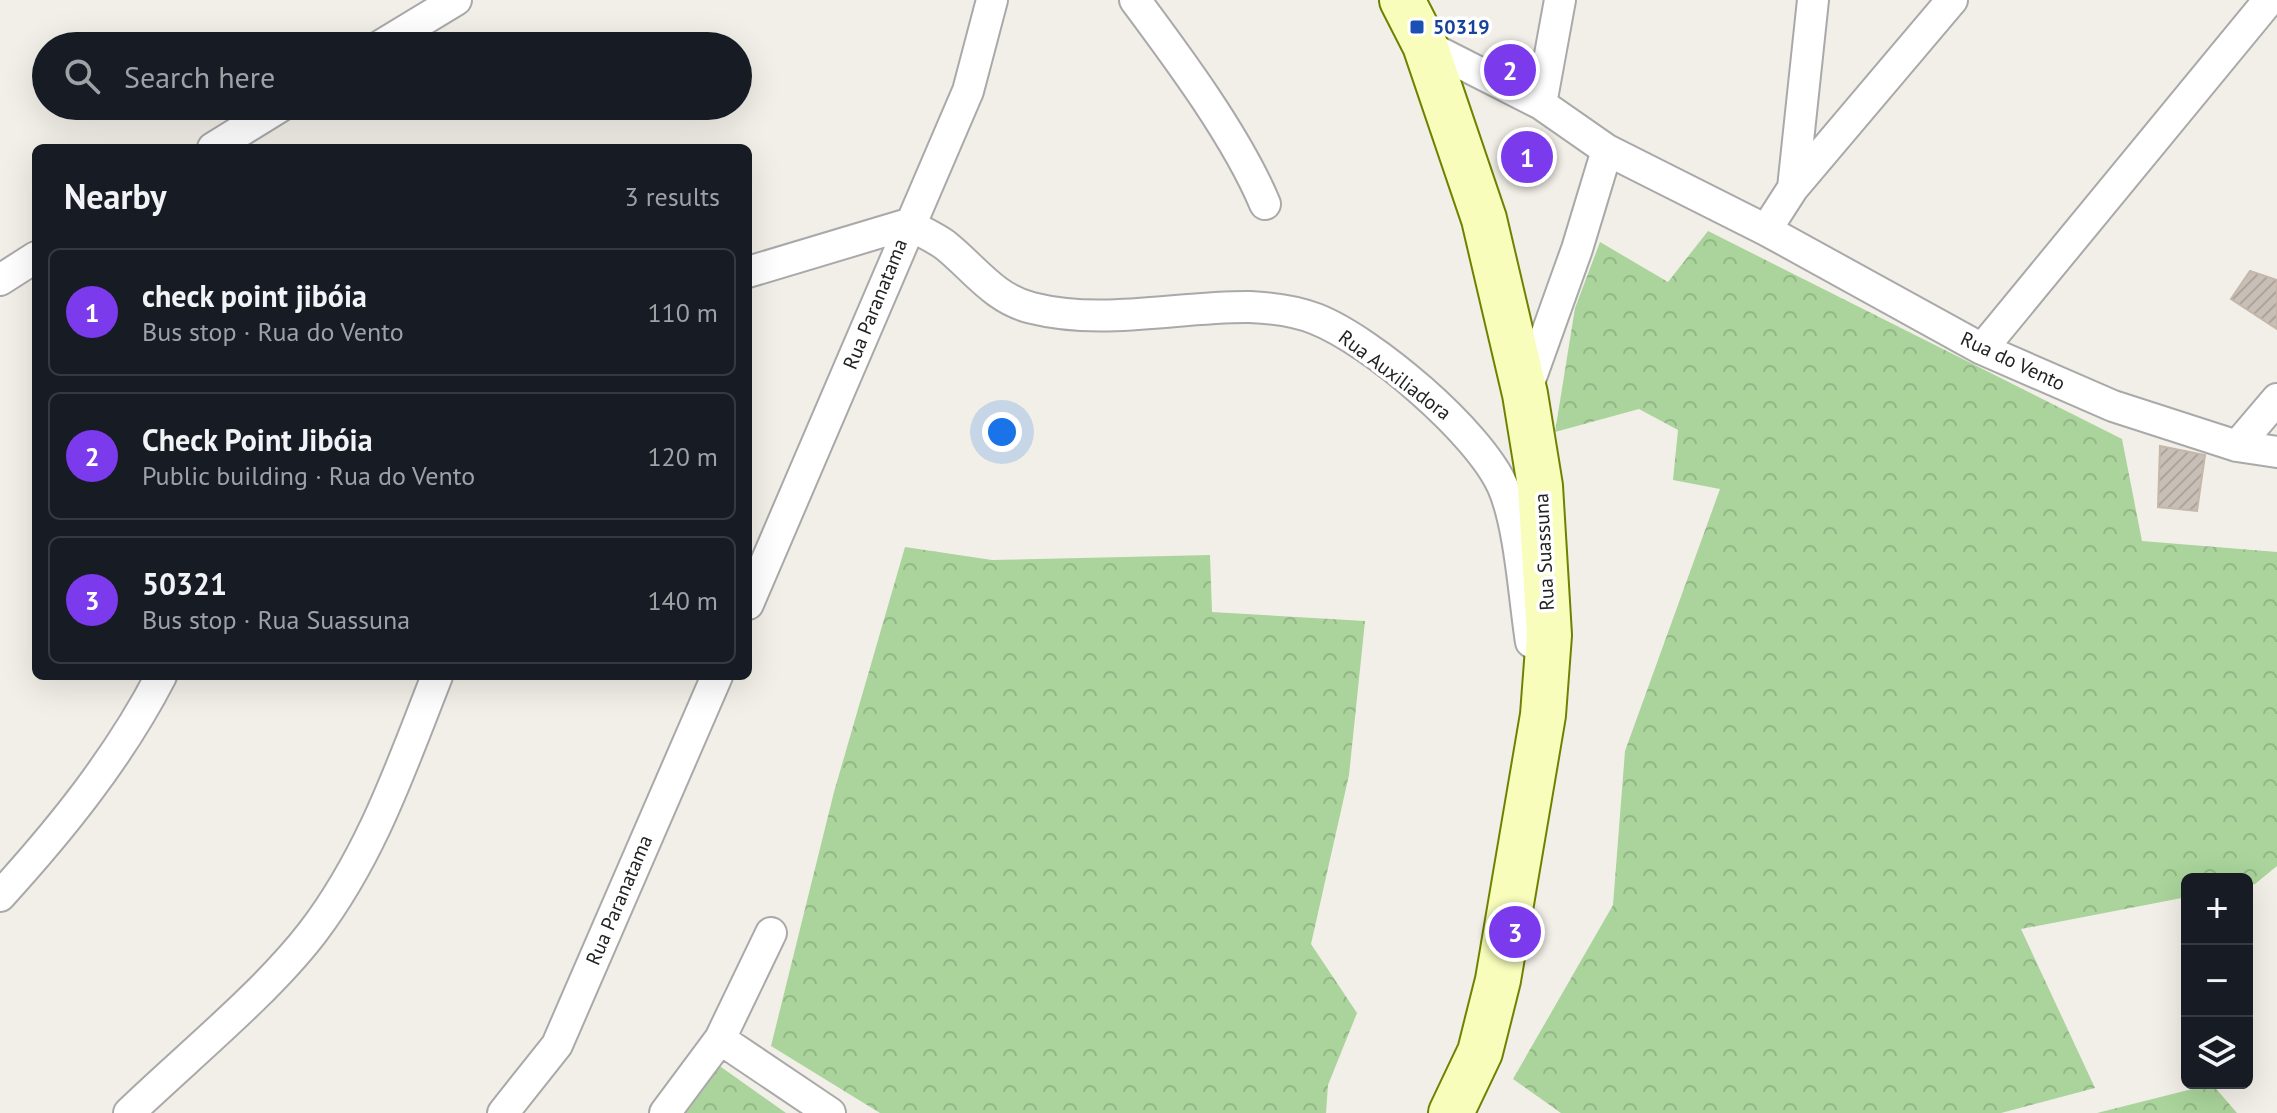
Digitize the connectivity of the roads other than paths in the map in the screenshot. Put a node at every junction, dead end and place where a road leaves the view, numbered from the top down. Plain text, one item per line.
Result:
1 (456, 0) edge
2 (992, 0) edge
3 (1135, 0) edge
4 (1402, 0) edge
5 (1560, 0) edge
6 (1813, 0) edge
7 (1952, 0) edge
8 (2269, 0) edge
9 (403, 32) edge
10 (1425, 45) junction
11 (1541, 104) junction
12 (258, 120) edge
13 (219, 144) edge
14 (1607, 150) junction
15 (1793, 188) junction
16 (1265, 204) dead end
17 (908, 224) junction
18 (1766, 230) junction
19 (32, 260) edge
20 (752, 271) edge
21 (0, 280) edge
22 (1982, 349) junction
23 (1525, 394) junction
24 (2277, 399) edge
25 (2237, 446) junction
26 (2277, 452) edge
27 (752, 594) edge
28 (159, 680) edge
29 (435, 680) edge
30 (715, 680) edge
31 (1543, 715) junction
32 (0, 896) edge
33 (771, 933) dead end
34 (720, 1039) junction
35 (1460, 1111) edge
36 (129, 1113) edge
37 (503, 1113) edge
38 (665, 1113) edge
39 (830, 1113) edge

1 - 9 street
2 - 17 street, Rua Paranatama
3 - 16 street
4 - 10 street, Rua Suassuna
5 - 11 street
6 - 15 street
7 - 15 street
8 - 22 street
10 - 11 street, Rua do Vento
10 - 23 street, Rua Suassuna
11 - 14 street, Rua do Vento
12 - 13 street
14 - 18 street, Rua do Vento
14 - 23 street
15 - 18 street
17 - 20 street
17 - 27 street, Rua Paranatama
17 - 31 street, Rua Auxiliadora
18 - 22 street, Rua do Vento
19 - 21 street
22 - 25 street, Rua do Vento
23 - 31 street, Rua Suassuna
24 - 25 street
25 - 26 street, Rua do Vento
28 - 32 street
29 - 36 street
30 - 37 street, Rua Paranatama
31 - 35 street, Rua Suassuna
33 - 34 street
34 - 38 street
34 - 39 street

